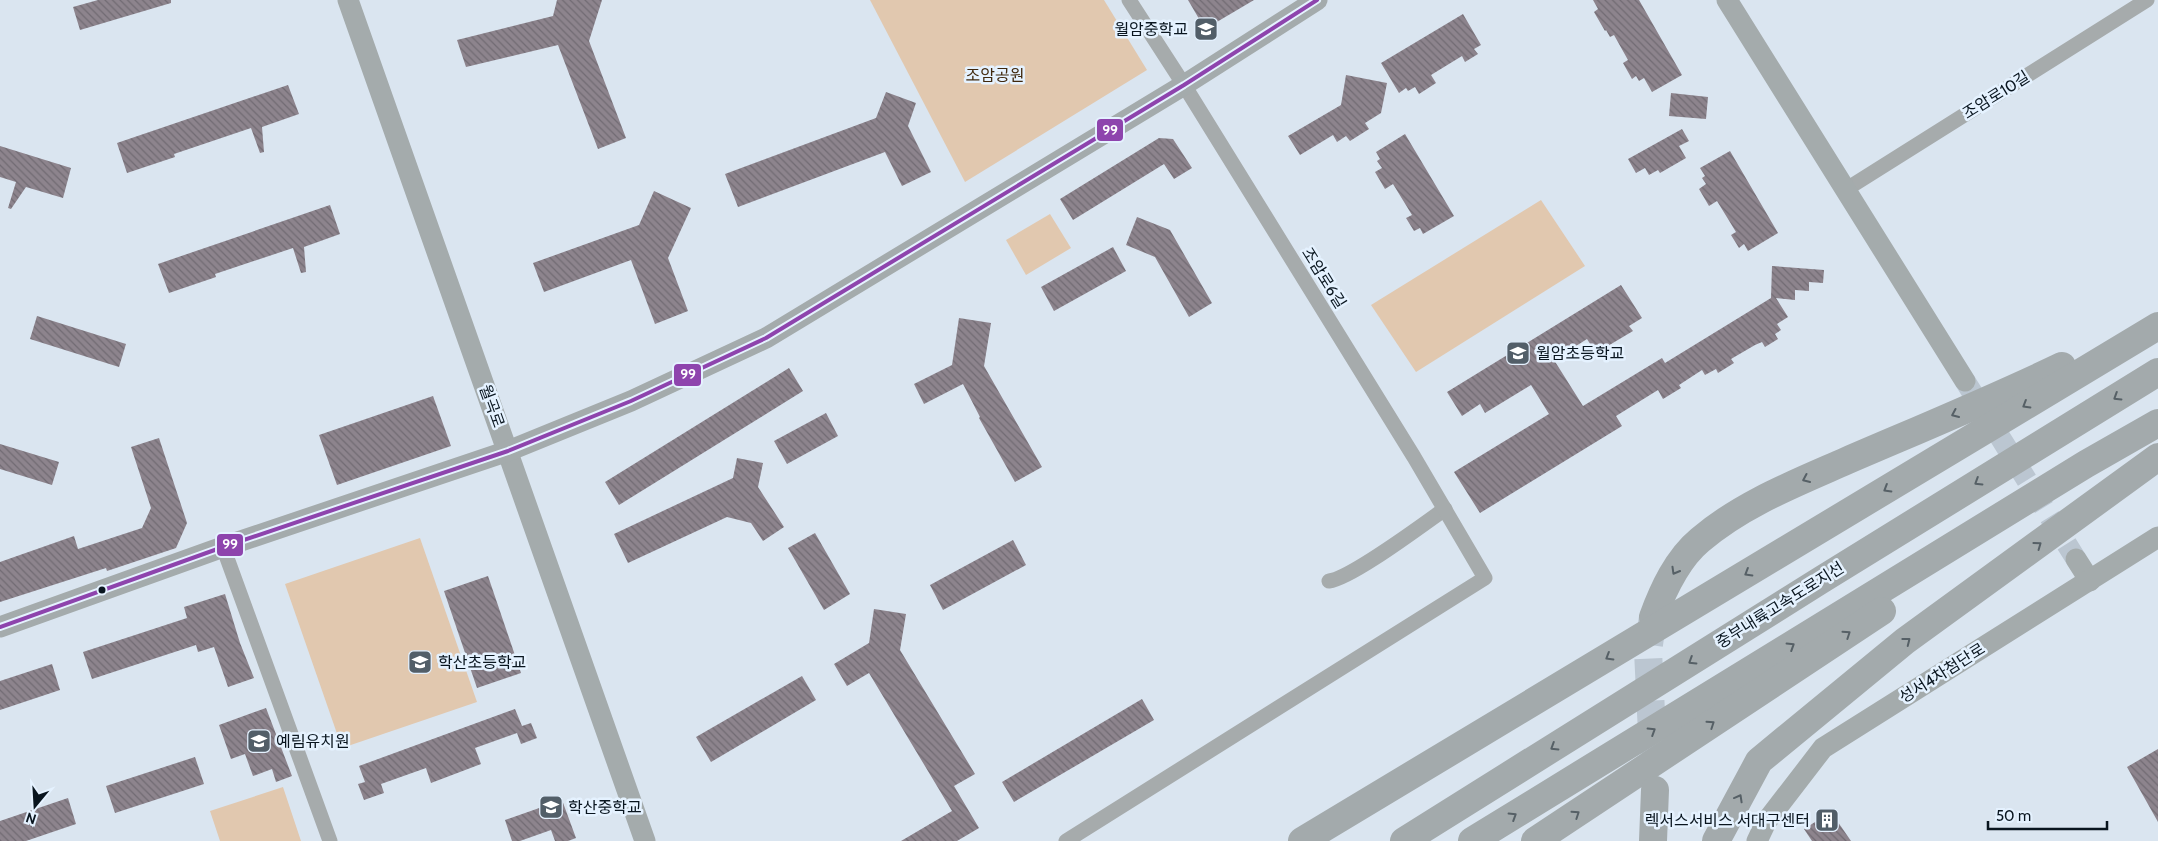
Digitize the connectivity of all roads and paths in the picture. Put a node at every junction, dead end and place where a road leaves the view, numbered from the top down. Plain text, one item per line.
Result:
1 (348, 0) edge
2 (1129, 0) edge
3 (1318, 0) edge
4 (1727, 0) edge
5 (2147, 0) edge
6 (1184, 85) junction
7 (1845, 190) junction
8 (2158, 320) edge
9 (2158, 326) edge
10 (2158, 372) edge
11 (1964, 381) tunnel mouth
12 (2158, 423) edge
13 (508, 451) junction
14 (2158, 457) edge
15 (2086, 464) junction
16 (1445, 509) junction
17 (2158, 537) edge
18 (223, 547) junction
19 (2076, 559) tunnel mouth
20 (1329, 581) dead end
21 (2090, 581) junction
22 (1653, 617) tunnel mouth
23 (0, 627) edge
24 (1655, 790) dead end
25 (330, 841) edge
26 (645, 841) edge
27 (1066, 841) edge
28 (1302, 841) edge
29 (1404, 841) edge
30 (1472, 841) edge
31 (1535, 841) edge
32 (1654, 841) edge
33 (1716, 841) edge
34 (1757, 841) edge

1 - 13 street, 월곡로
2 - 6 street, 조암로6길
3 - 6 street
4 - 7 street
5 - 7 street, 조암로10길
6 - 13 street
6 - 16 street, 조암로6길
7 - 11 street
8 -> 22 highway
9 -> 28 highway
10 -> 29 highway, 중부내륙고속도로지선
12 - 15 highway
13 - 18 street
13 - 26 street, 월곡로
33 -> 14 highway
30 -> 15 highway
31 -> 15 highway
16 - 20 street
16 - 27 street, 조암로6길
17 - 21 street, 성서4차첨단로
18 - 23 street
18 - 25 street
19 - 21 street
21 - 34 street, 성서4차첨단로
24 - 32 highway

